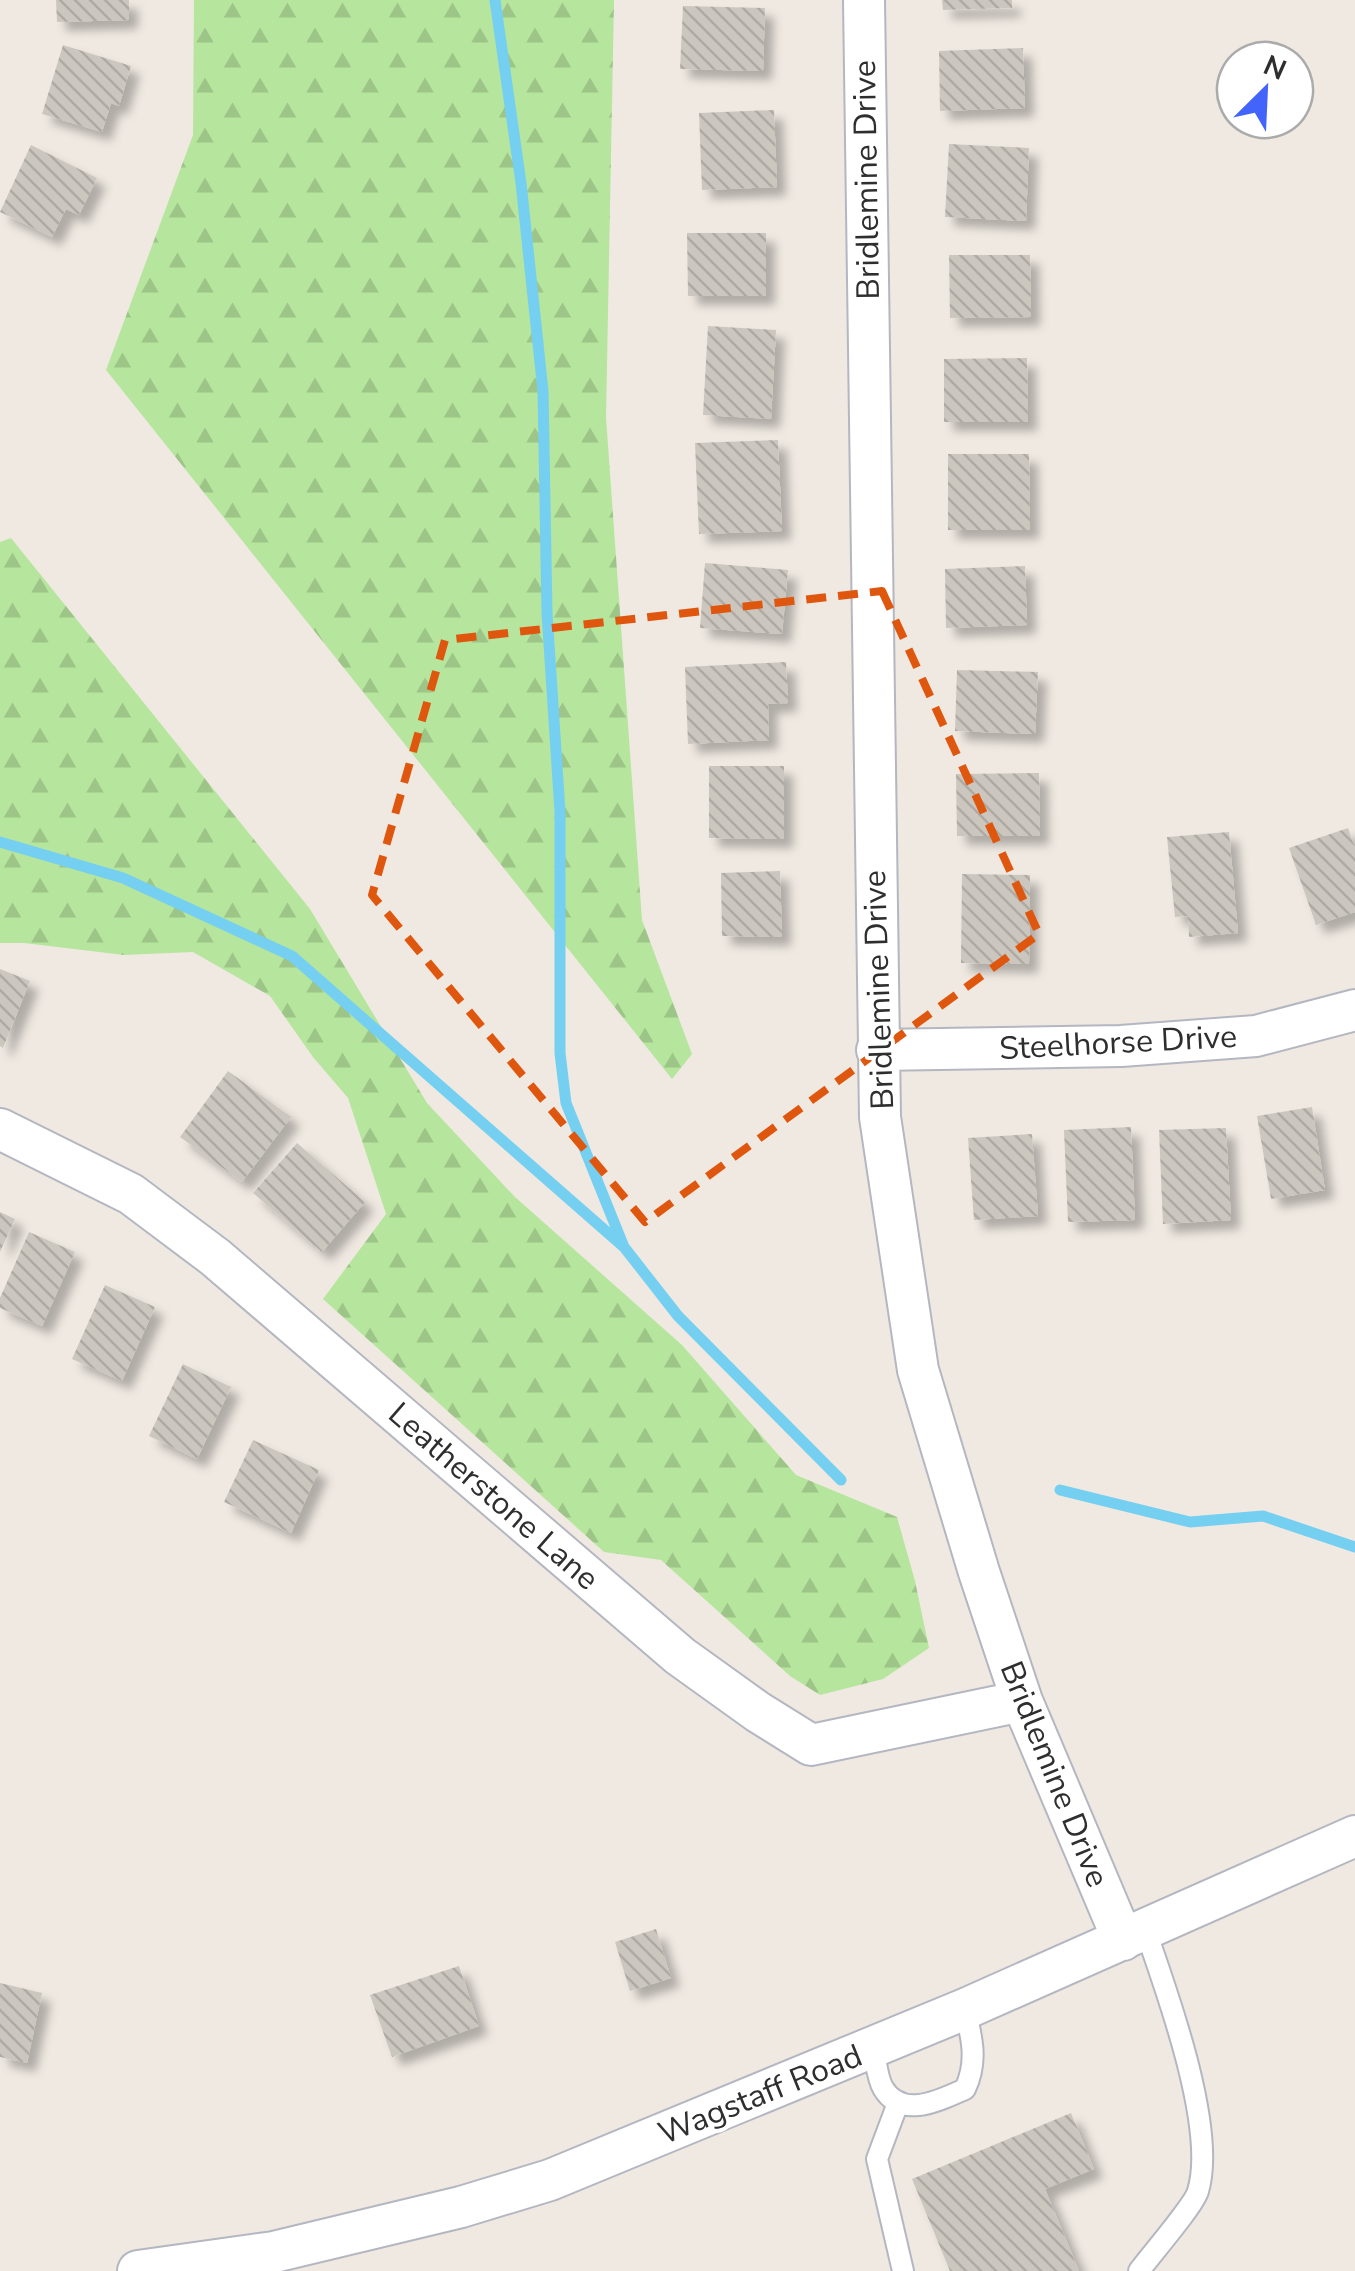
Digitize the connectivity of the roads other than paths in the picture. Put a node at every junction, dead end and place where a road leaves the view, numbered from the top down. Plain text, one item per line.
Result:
1 (864, 0) edge
2 (1355, 1010) edge
3 (877, 1050) junction
4 (0, 1129) edge
5 (1022, 1702) junction
6 (1355, 1836) edge
7 (1134, 1935) junction
8 (965, 2010) junction
9 (873, 2048) junction
10 (898, 2103) junction
11 (138, 2271) edge
12 (903, 2271) edge
13 (1139, 2271) edge

1 - 3 street, Bridlemine Drive
2 - 3 street, Steelhorse Drive
3 - 5 street, Bridlemine Drive
4 - 5 street, Leatherstone Lane
5 - 7 street, Bridlemine Drive
6 - 7 street, Wagstaff Road
7 - 8 street, Wagstaff Road
7 - 13 lane
8 - 9 street, Wagstaff Road
8 - 10 lane
9 - 10 lane
9 - 11 street, Wagstaff Road
10 - 12 lane

